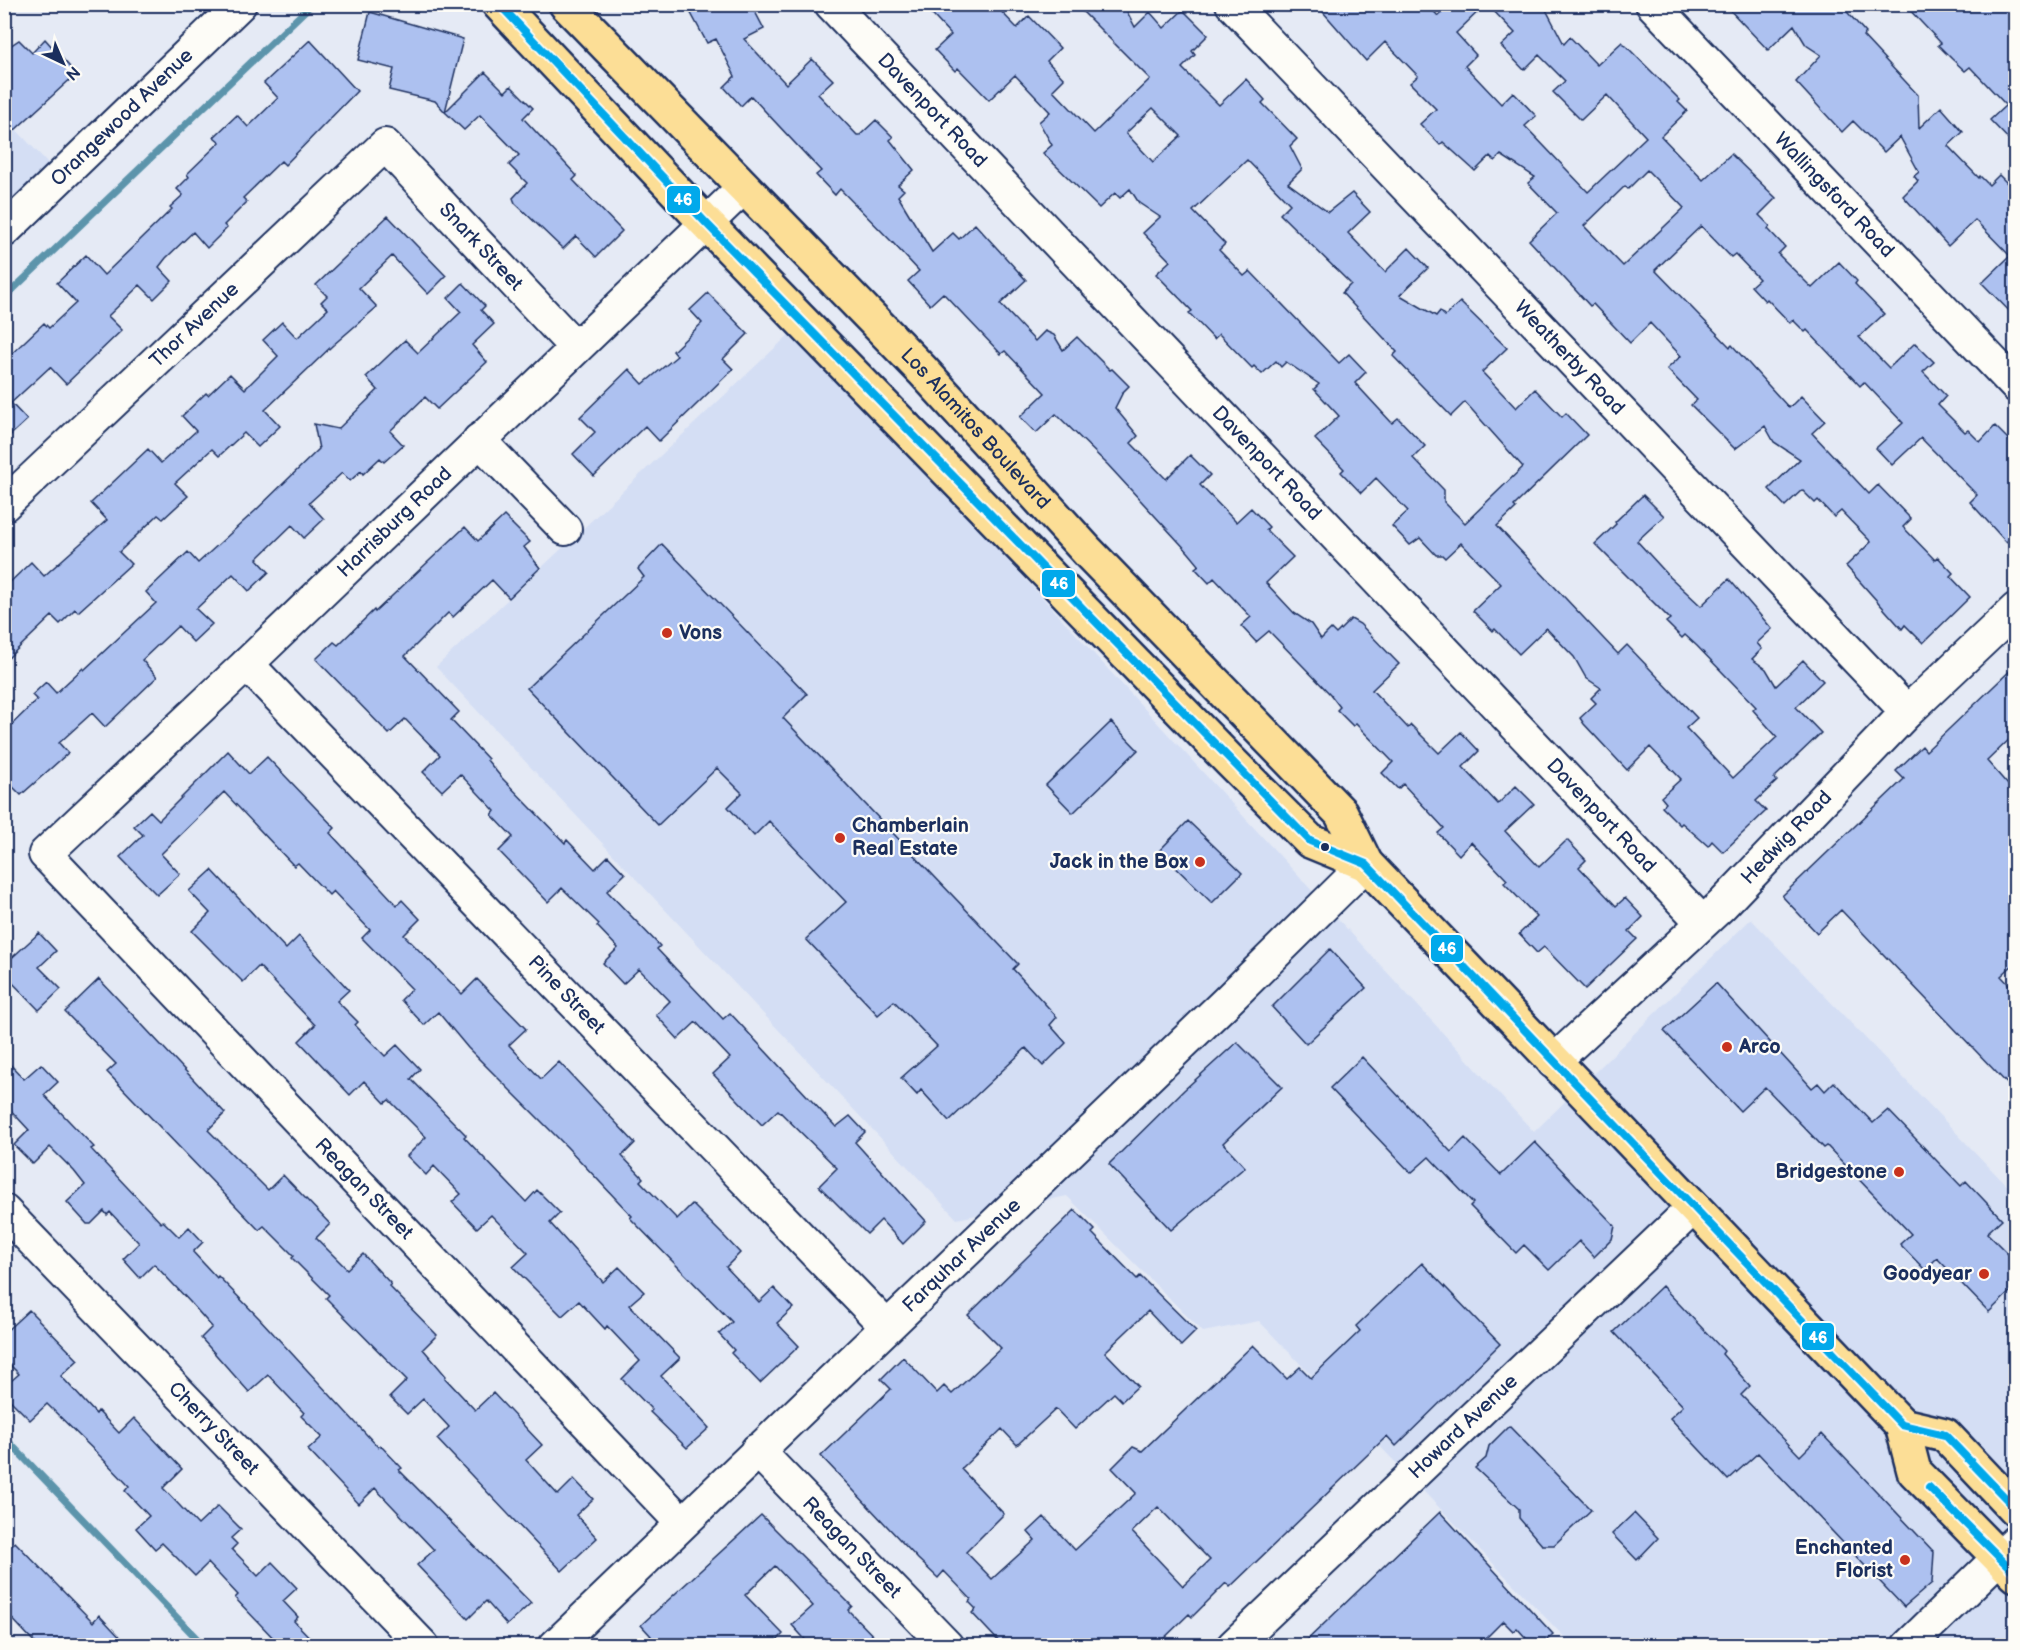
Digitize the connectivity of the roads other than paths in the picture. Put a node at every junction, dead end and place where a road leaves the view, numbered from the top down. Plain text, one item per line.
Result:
1 (240, 4) edge
2 (499, 4) edge
3 (566, 4) edge
4 (831, 4) edge
5 (1232, 4) edge
6 (1652, 4) edge
7 (385, 146) joint
8 (742, 188) junction
9 (706, 223) junction
10 (4, 231) edge
11 (576, 348) junction
12 (2016, 386) edge
13 (479, 440) junction
14 (4, 505) edge
15 (565, 528) dead end
16 (2016, 609) edge
17 (248, 664) junction
18 (1907, 712) junction
19 (45, 854) joint
20 (1366, 864) junction
21 (1702, 922) junction
22 (1553, 1062) junction
23 (1693, 1208) junction
24 (4, 1211) edge
25 (886, 1326) junction
26 (1902, 1425) junction
27 (757, 1450) junction
28 (2016, 1510) edge
29 (682, 1523) junction
30 (2010, 1558) edge
31 (423, 1646) edge
32 (555, 1646) edge
33 (947, 1646) edge
34 (1233, 1646) edge
35 (1908, 1646) edge

1 - 10 street, Orangewood Avenue
2 - 9 main road, Los Alamitos Boulevard
3 - 8 main road, Los Alamitos Boulevard
4 - 21 street, Davenport Road
5 - 18 street, Weatherby Road
6 - 12 street, Wallingsford Road
7 - 11 street, Snark Street
7 - 14 street, Thor Avenue
8 - 9 street, Harrisburg Road
8 - 20 main road, Los Alamitos Boulevard
9 - 11 street, Harrisburg Road
9 - 20 main road, Los Alamitos Boulevard
11 - 13 street, Harrisburg Road
13 - 15 street
13 - 17 street, Harrisburg Road
16 - 18 street, Hedwig Road
17 - 19 street, Harrisburg Road
17 - 25 street, Pine Street
18 - 21 street, Hedwig Road
19 - 29 street, Reagan Street
20 - 22 main road, Los Alamitos Boulevard
20 - 25 street, Farquhar Avenue
21 - 22 street, Hedwig Road
22 - 23 main road, Los Alamitos Boulevard
23 - 26 main road, Los Alamitos Boulevard
23 - 34 street, Howard Avenue
24 - 31 street, Cherry Street
25 - 27 street, Farquhar Avenue
26 - 28 main road
26 - 30 main road, Los Alamitos Boulevard
27 - 29 street, Farquhar Avenue
27 - 33 street, Reagan Street
29 - 32 street, Farquhar Avenue
30 - 35 street

